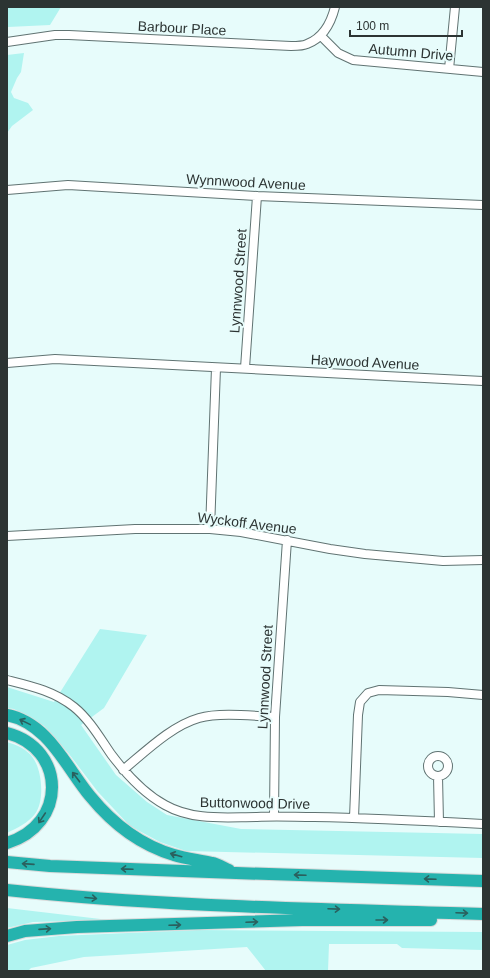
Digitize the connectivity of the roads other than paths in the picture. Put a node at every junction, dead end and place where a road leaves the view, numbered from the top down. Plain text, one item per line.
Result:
1 (335, 7) edge
2 (455, 7) edge
3 (321, 36) junction
4 (7, 42) edge
5 (449, 69) junction
6 (483, 72) edge
7 (7, 190) edge
8 (257, 196) junction
9 (483, 205) edge
10 (7, 363) edge
11 (216, 368) junction
12 (245, 368) junction
13 (483, 381) edge
14 (210, 529) junction
15 (7, 536) edge
16 (287, 540) junction
17 (483, 560) edge
18 (7, 680) edge
19 (483, 694) edge
20 (7, 715) edge
21 (275, 717) junction
22 (7, 733) edge
23 (123, 770) junction
24 (438, 776) dead end
25 (274, 816) junction
26 (354, 818) junction
27 (439, 822) junction
28 (483, 824) edge
29 (7, 843) edge
30 (7, 862) edge
31 (236, 873) junction
32 (483, 881) edge
33 (7, 890) edge
34 (441, 912) junction
35 (483, 914) edge
36 (7, 936) edge

1 - 3 street
2 - 5 street
3 - 4 street, Barbour Place
3 - 5 street, Autumn Drive
5 - 6 street, Autumn Drive
7 - 8 street, Wynnwood Avenue
8 - 9 street, Wynnwood Avenue
8 - 12 street, Lynnwood Street
10 - 11 street
11 - 12 street, Haywood Avenue
11 - 14 street
12 - 13 street, Haywood Avenue
14 - 15 street, Wyckoff Avenue
14 - 16 street, Wyckoff Avenue
16 - 17 street, Wyckoff Avenue
16 - 21 street, Lynnwood Street
18 - 23 street, Buttonwood Drive
19 - 26 street
31 -> 20 highway
21 - 23 street
21 - 25 street, Lynnwood Street
22 -> 29 highway
23 - 25 street, Buttonwood Drive
24 - 27 street
25 - 26 street, Buttonwood Drive
26 - 27 street, Buttonwood Drive
27 - 28 street, Buttonwood Drive
31 -> 30 highway
32 -> 31 highway
33 -> 34 highway
34 -> 35 highway
36 -> 34 highway

